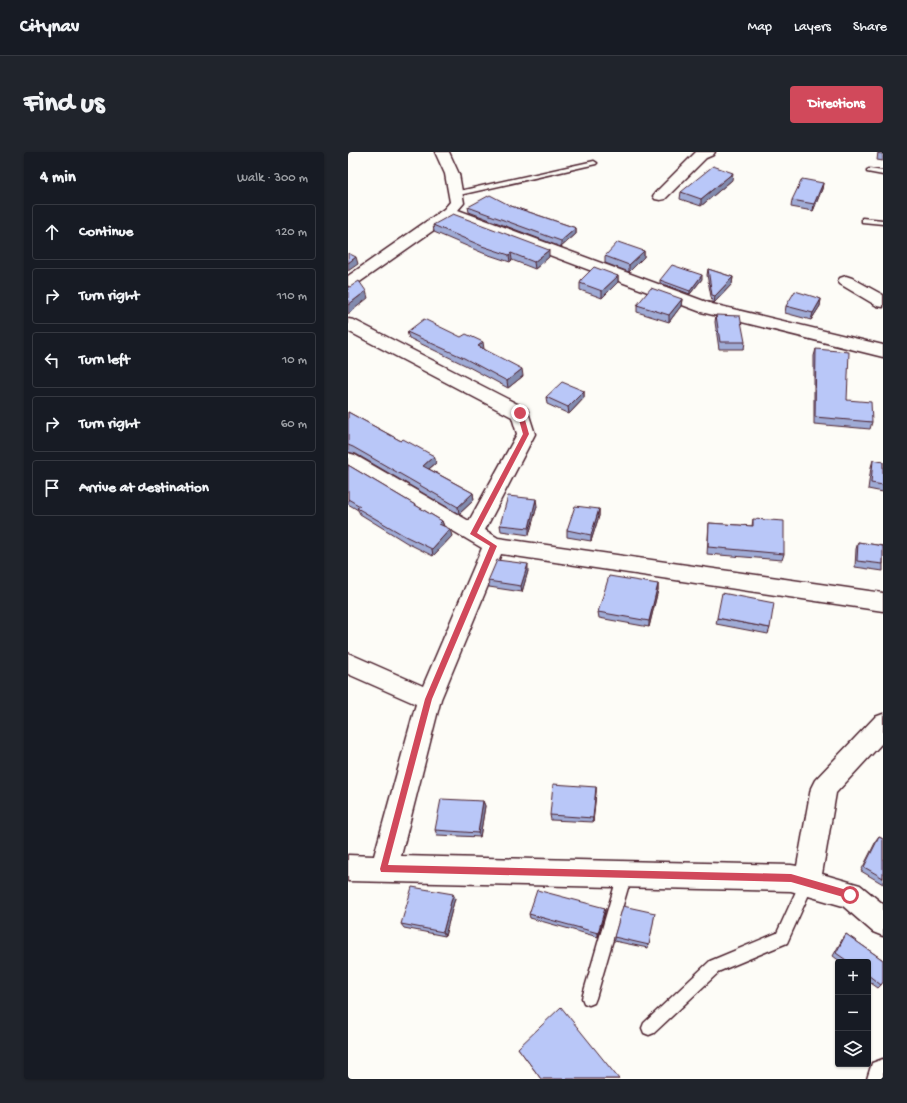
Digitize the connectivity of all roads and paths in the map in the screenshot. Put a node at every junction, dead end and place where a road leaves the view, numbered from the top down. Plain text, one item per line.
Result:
1 (442, 152) edge
2 (708, 152) edge
3 (594, 163) dead end
4 (869, 171) dead end
5 (883, 173) edge
6 (456, 194) junction
7 (660, 196) dead end
8 (449, 212) junction
9 (865, 220) dead end
10 (883, 222) edge
11 (846, 281) dead end
12 (348, 283) edge
13 (883, 302) edge
14 (348, 324) edge
15 (883, 351) edge
16 (348, 460) edge
17 (473, 534) junction
18 (494, 546) junction
19 (883, 602) edge
20 (348, 663) edge
21 (429, 699) junction
22 (883, 725) edge
23 (348, 868) edge
24 (384, 869) junction
25 (625, 874) junction
26 (808, 883) junction
27 (883, 922) edge
28 (589, 998) dead end
29 (649, 1028) dead end
30 (883, 1074) edge
31 (882, 1079) edge

1 - 6 street
2 - 7 street
3 - 6 lane
4 - 5 lane
6 - 8 street
8 - 12 street
8 - 15 street
9 - 10 lane
11 - 13 street
14 - 17 street
16 - 17 street
17 - 18 street
18 - 19 street
18 - 21 street
20 - 21 street
21 - 24 street
22 - 26 street
23 - 24 street
24 - 25 street
25 - 26 street
25 - 28 lane
26 - 27 street
26 - 29 lane
30 - 31 street

